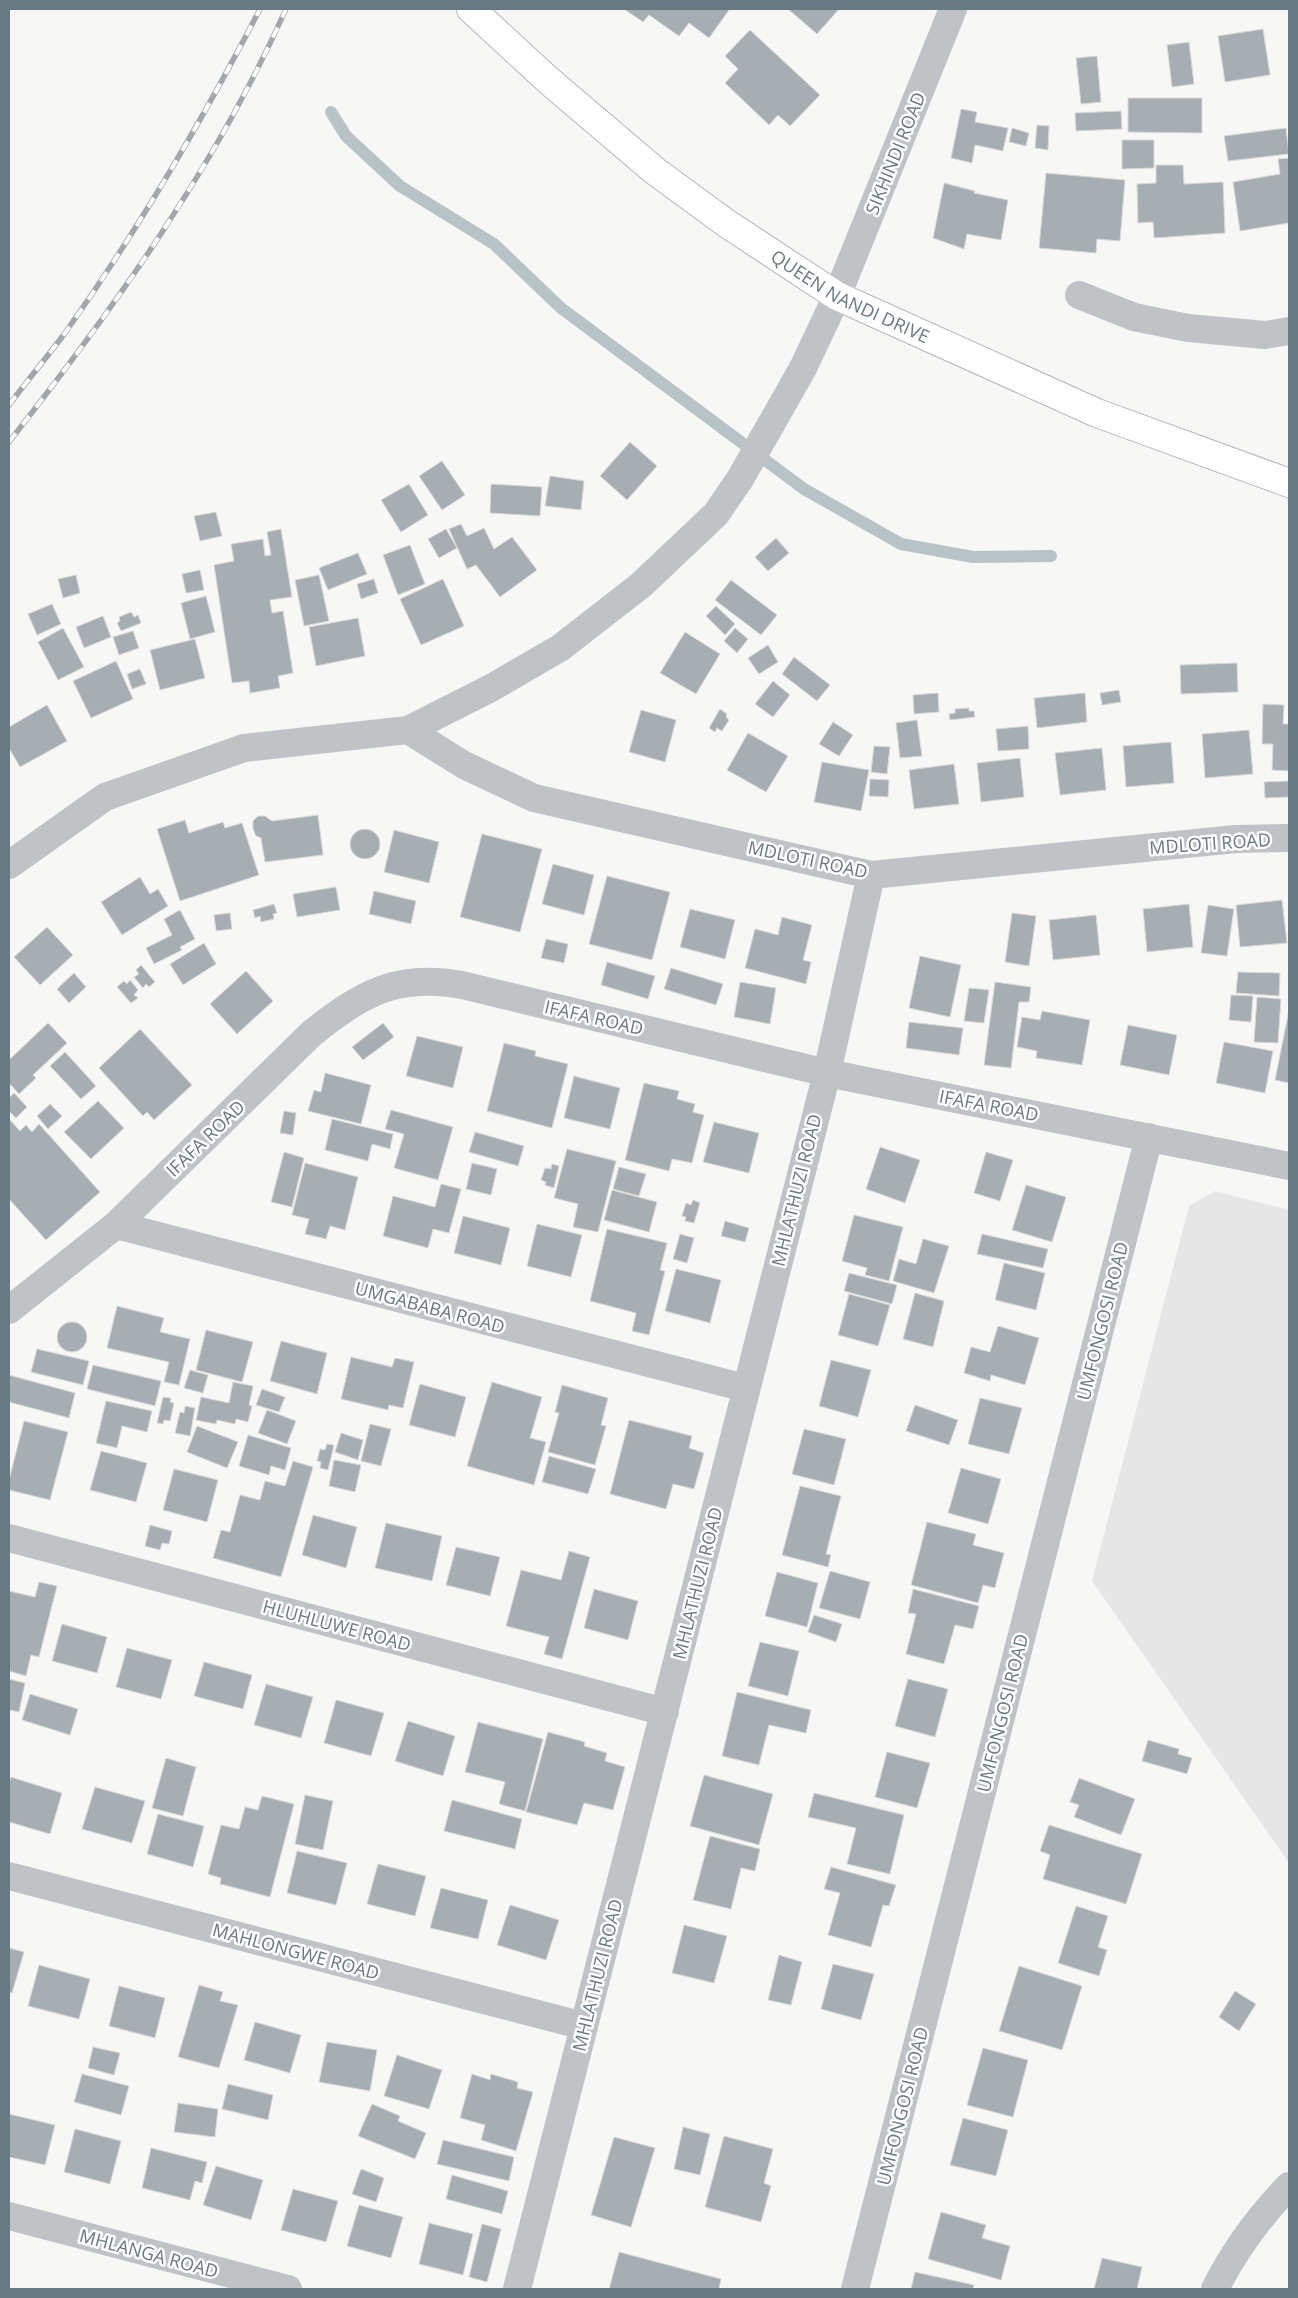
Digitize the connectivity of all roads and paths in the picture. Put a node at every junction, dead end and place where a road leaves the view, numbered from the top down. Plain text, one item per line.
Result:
1 (471, 9) edge
2 (953, 9) edge
3 (1079, 295) dead end
4 (837, 296) junction
5 (1289, 332) edge
6 (1289, 483) edge
7 (408, 730) junction
8 (1289, 838) edge
9 (9, 865) edge
10 (871, 875) junction
11 (826, 1073) junction
12 (1149, 1137) junction
13 (1289, 1166) edge
14 (116, 1225) junction
15 (9, 1310) edge
16 (746, 1388) junction
17 (9, 1538) edge
18 (664, 1712) junction
19 (9, 1876) edge
20 (584, 2026) junction
21 (1289, 2186) edge
22 (9, 2216) edge
23 (288, 2289) edge
24 (517, 2289) edge
25 (855, 2289) edge
26 (1215, 2289) edge

1 - 4 main road, QUEEN NANDI DRIVE
2 - 4 street, SIKHINDI ROAD
3 - 5 street
4 - 6 main road, QUEEN NANDI DRIVE
4 - 7 street, SIKHINDI ROAD
7 - 9 street
7 - 10 street, MDLOTI ROAD
8 - 10 street, MDLOTI ROAD
10 - 11 street, MHLATHUZI ROAD
11 - 12 street, IFAFA ROAD
11 - 14 street, IFAFA ROAD
11 - 16 street, MHLATHUZI ROAD
12 - 13 street, IFAFA ROAD
12 - 25 street, UMFONGOSI ROAD
14 - 15 street, IFAFA ROAD
14 - 16 street, UMGABABA ROAD
16 - 18 street, MHLATHUZI ROAD
17 - 18 street, HLUHLUWE ROAD
18 - 20 street, MHLATHUZI ROAD
19 - 20 street, MAHLONGWE ROAD
20 - 24 street, MHLATHUZI ROAD
21 - 26 street
22 - 23 street, MHLANGA ROAD

